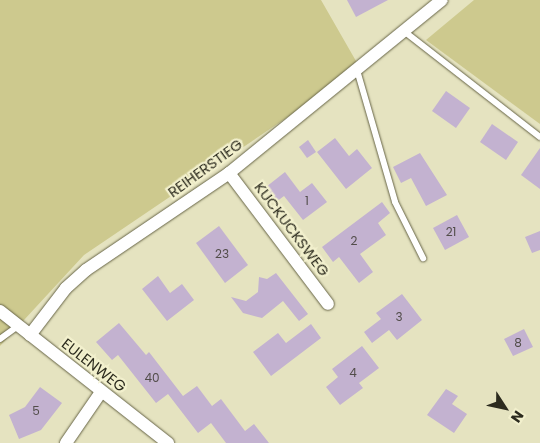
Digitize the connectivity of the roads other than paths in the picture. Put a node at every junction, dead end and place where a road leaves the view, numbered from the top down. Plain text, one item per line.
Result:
1 (442, 0) edge
2 (405, 32) junction
3 (357, 70) junction
4 (540, 137) edge
5 (230, 172) junction
6 (423, 258) dead end
7 (328, 304) dead end
8 (0, 312) edge
9 (18, 326) junction
10 (30, 335) junction
11 (0, 339) edge
12 (101, 392) junction
13 (66, 443) edge
14 (168, 443) edge

1 - 2 street, REIHERSTIEG
2 - 3 street, REIHERSTIEG
2 - 4 lane
3 - 5 street, REIHERSTIEG
3 - 6 lane
5 - 7 street, KUCKUCKSWEG
5 - 10 street, REIHERSTIEG
8 - 9 street, EULENWEG
9 - 10 street, EULENWEG
9 - 11 lane
10 - 12 street, EULENWEG
12 - 13 street
12 - 14 street, EULENWEG

